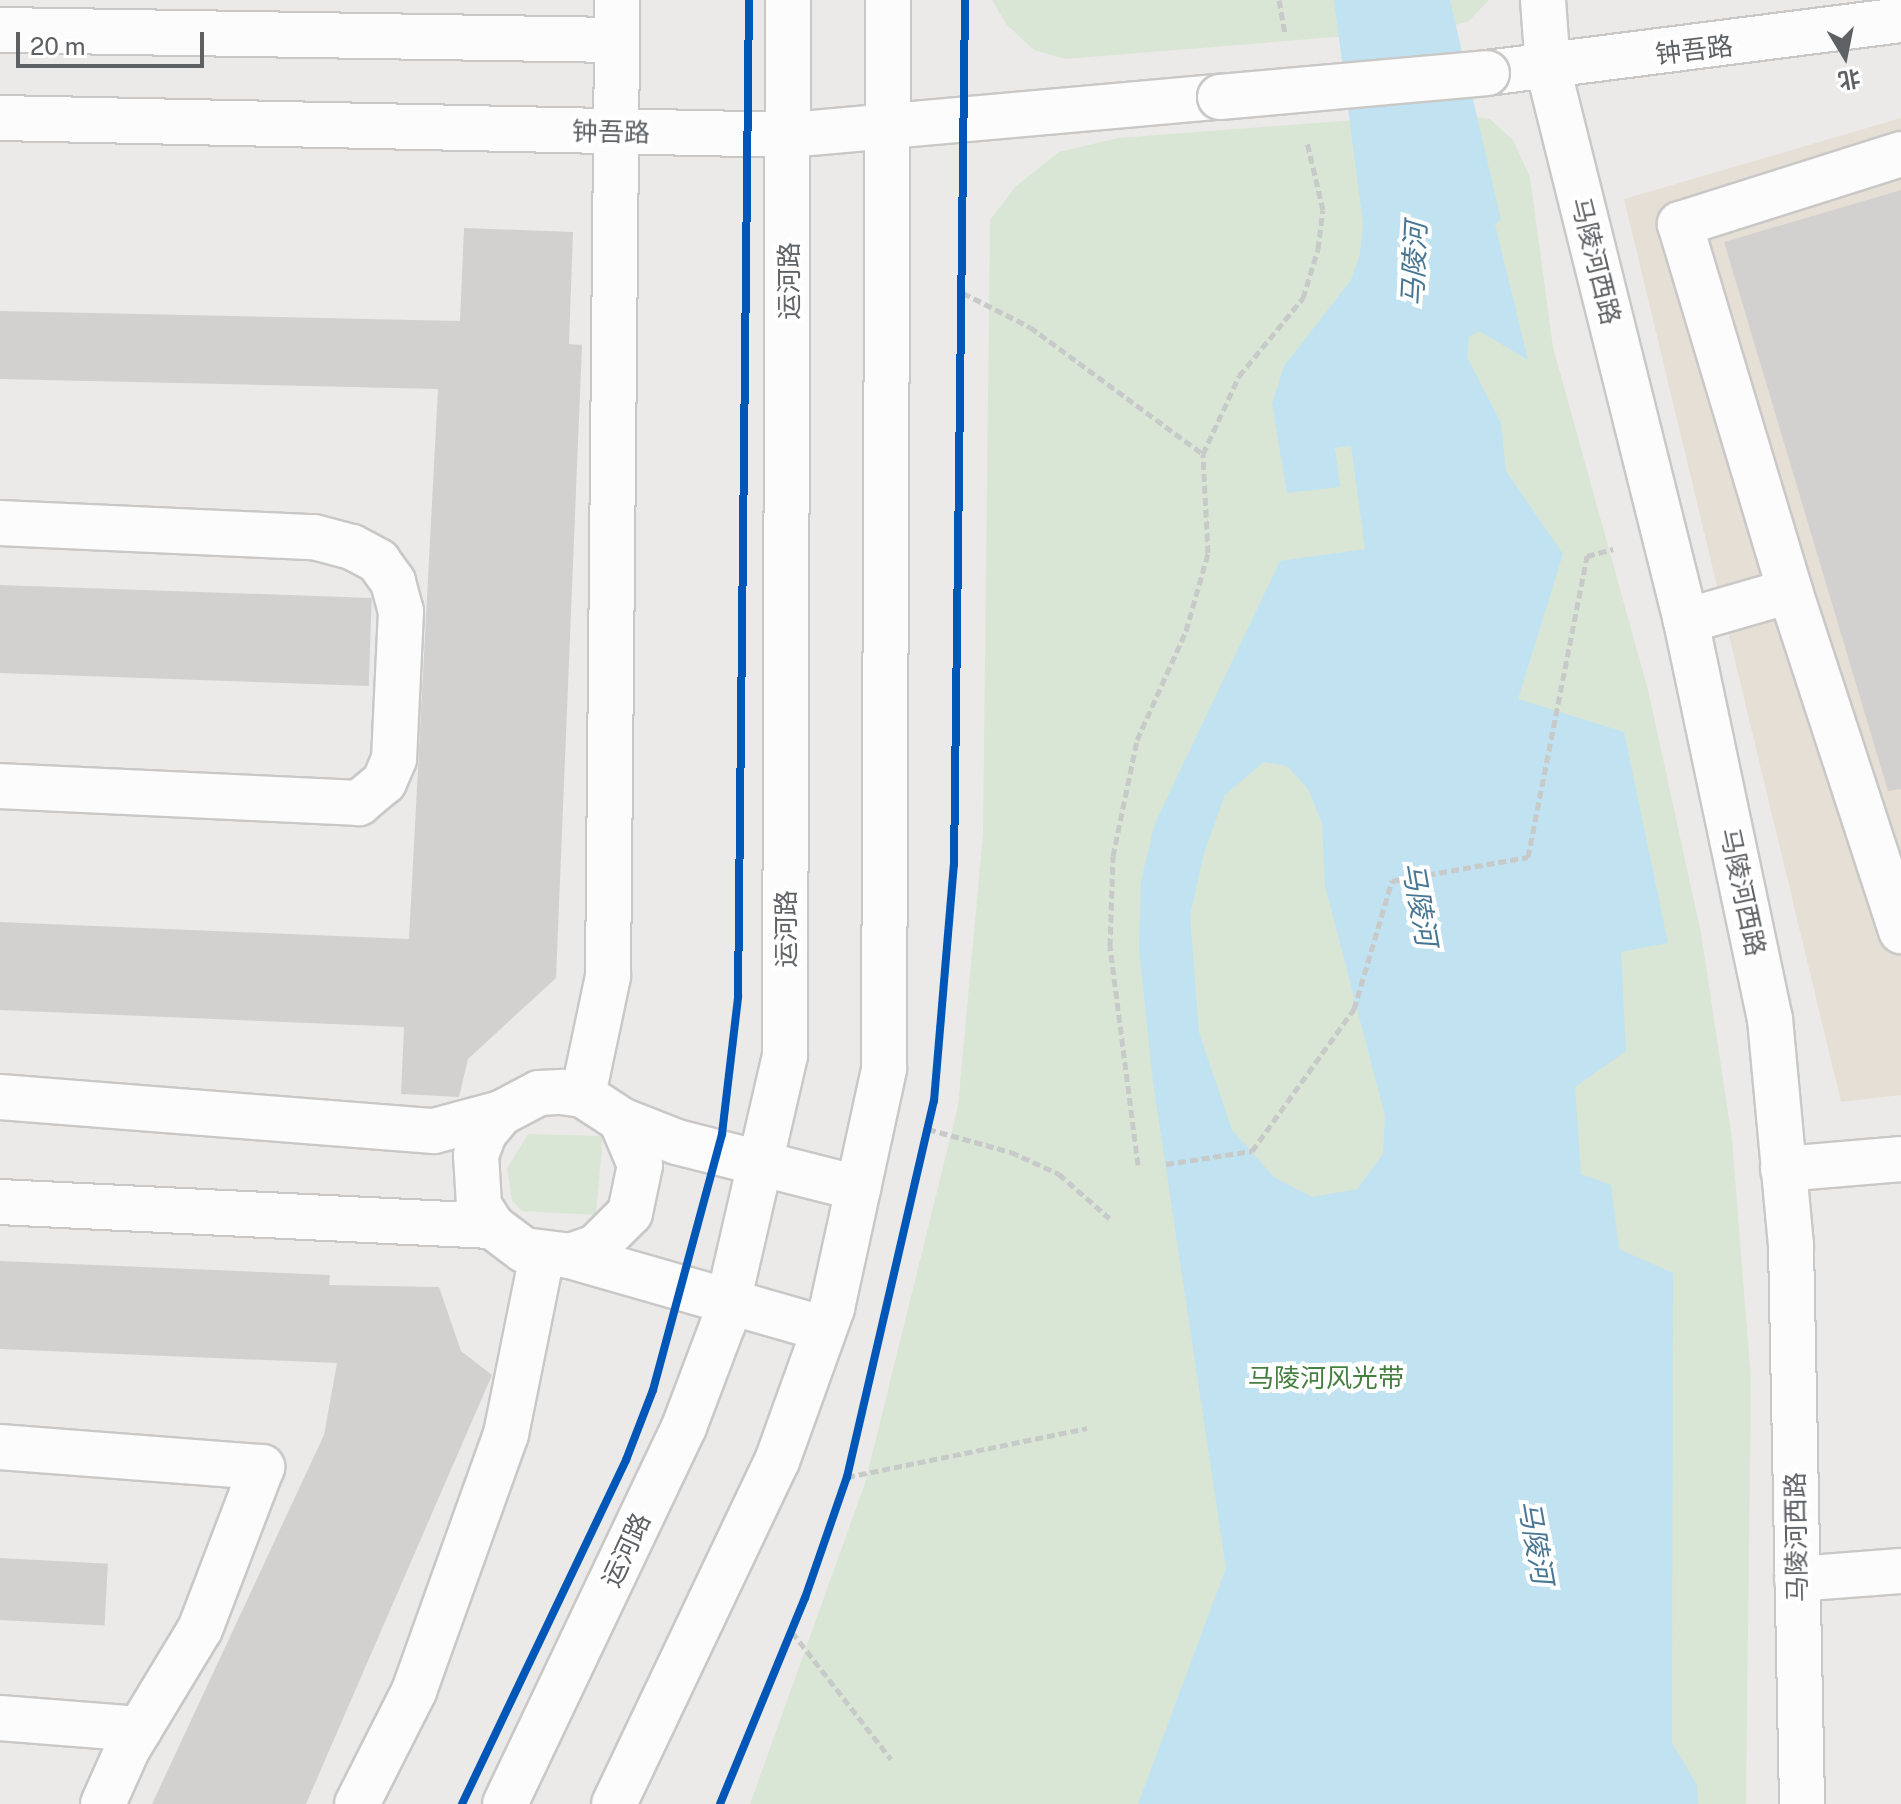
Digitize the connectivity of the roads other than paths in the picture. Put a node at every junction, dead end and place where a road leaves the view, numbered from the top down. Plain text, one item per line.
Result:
1 (788, 0) edge
2 (888, 0) edge
3 (1543, 0) edge
4 (617, 20) edge
5 (1901, 20) edge
6 (0, 30) edge
7 (1548, 68) junction
8 (0, 118) edge
9 (889, 128) junction
10 (616, 132) junction
11 (790, 135) junction
12 (1901, 154) edge
13 (0, 523) edge
14 (1790, 591) junction
15 (1686, 621) junction
16 (0, 786) edge
17 (1901, 931) edge
18 (583, 1095) junction
19 (0, 1097) edge
20 (501, 1113) junction
21 (621, 1120) junction
22 (1901, 1159) edge
23 (761, 1164) junction
24 (1783, 1169) junction
25 (858, 1188) junction
26 (0, 1202) edge
27 (492, 1226) junction
28 (556, 1256) junction
29 (730, 1303) junction
30 (824, 1329) junction
31 (0, 1447) edge
32 (1901, 1571) edge
33 (1797, 1579) junction
34 (0, 1718) edge
35 (140, 1729) junction
36 (103, 1804) edge
37 (357, 1804) edge
38 (505, 1804) edge
39 (614, 1804) edge
40 (1802, 1804) edge

1 - 11 street, 运河路
2 - 9 street
3 - 7 street, 马陵河西路
4 - 6 street
4 - 10 street
5 - 7 street, 钟吾路
7 - 9 street, 钟吾路, bridge
7 - 15 street, 马陵河西路
8 - 10 street, 钟吾路
9 - 11 street, 钟吾路
9 - 25 street
10 - 11 street, 钟吾路
10 - 18 street
11 - 23 street, 运河路
12 - 14 street
13 - 16 street
14 - 15 street
14 - 17 street
15 - 24 street, 马陵河西路
18 - 20 street
18 - 21 street
19 - 20 street
20 - 27 street
21 - 23 street
21 - 28 street
22 - 24 street
23 - 25 street
23 - 29 street, 运河路
24 - 33 street, 马陵河西路
25 - 30 street
26 - 27 street
27 - 28 street
28 - 29 street
28 - 37 street
29 - 30 street
29 - 38 street, 运河路
30 - 39 street
31 - 35 street
32 - 33 street
33 - 40 street, 马陵河西路
34 - 35 street
35 - 36 street

